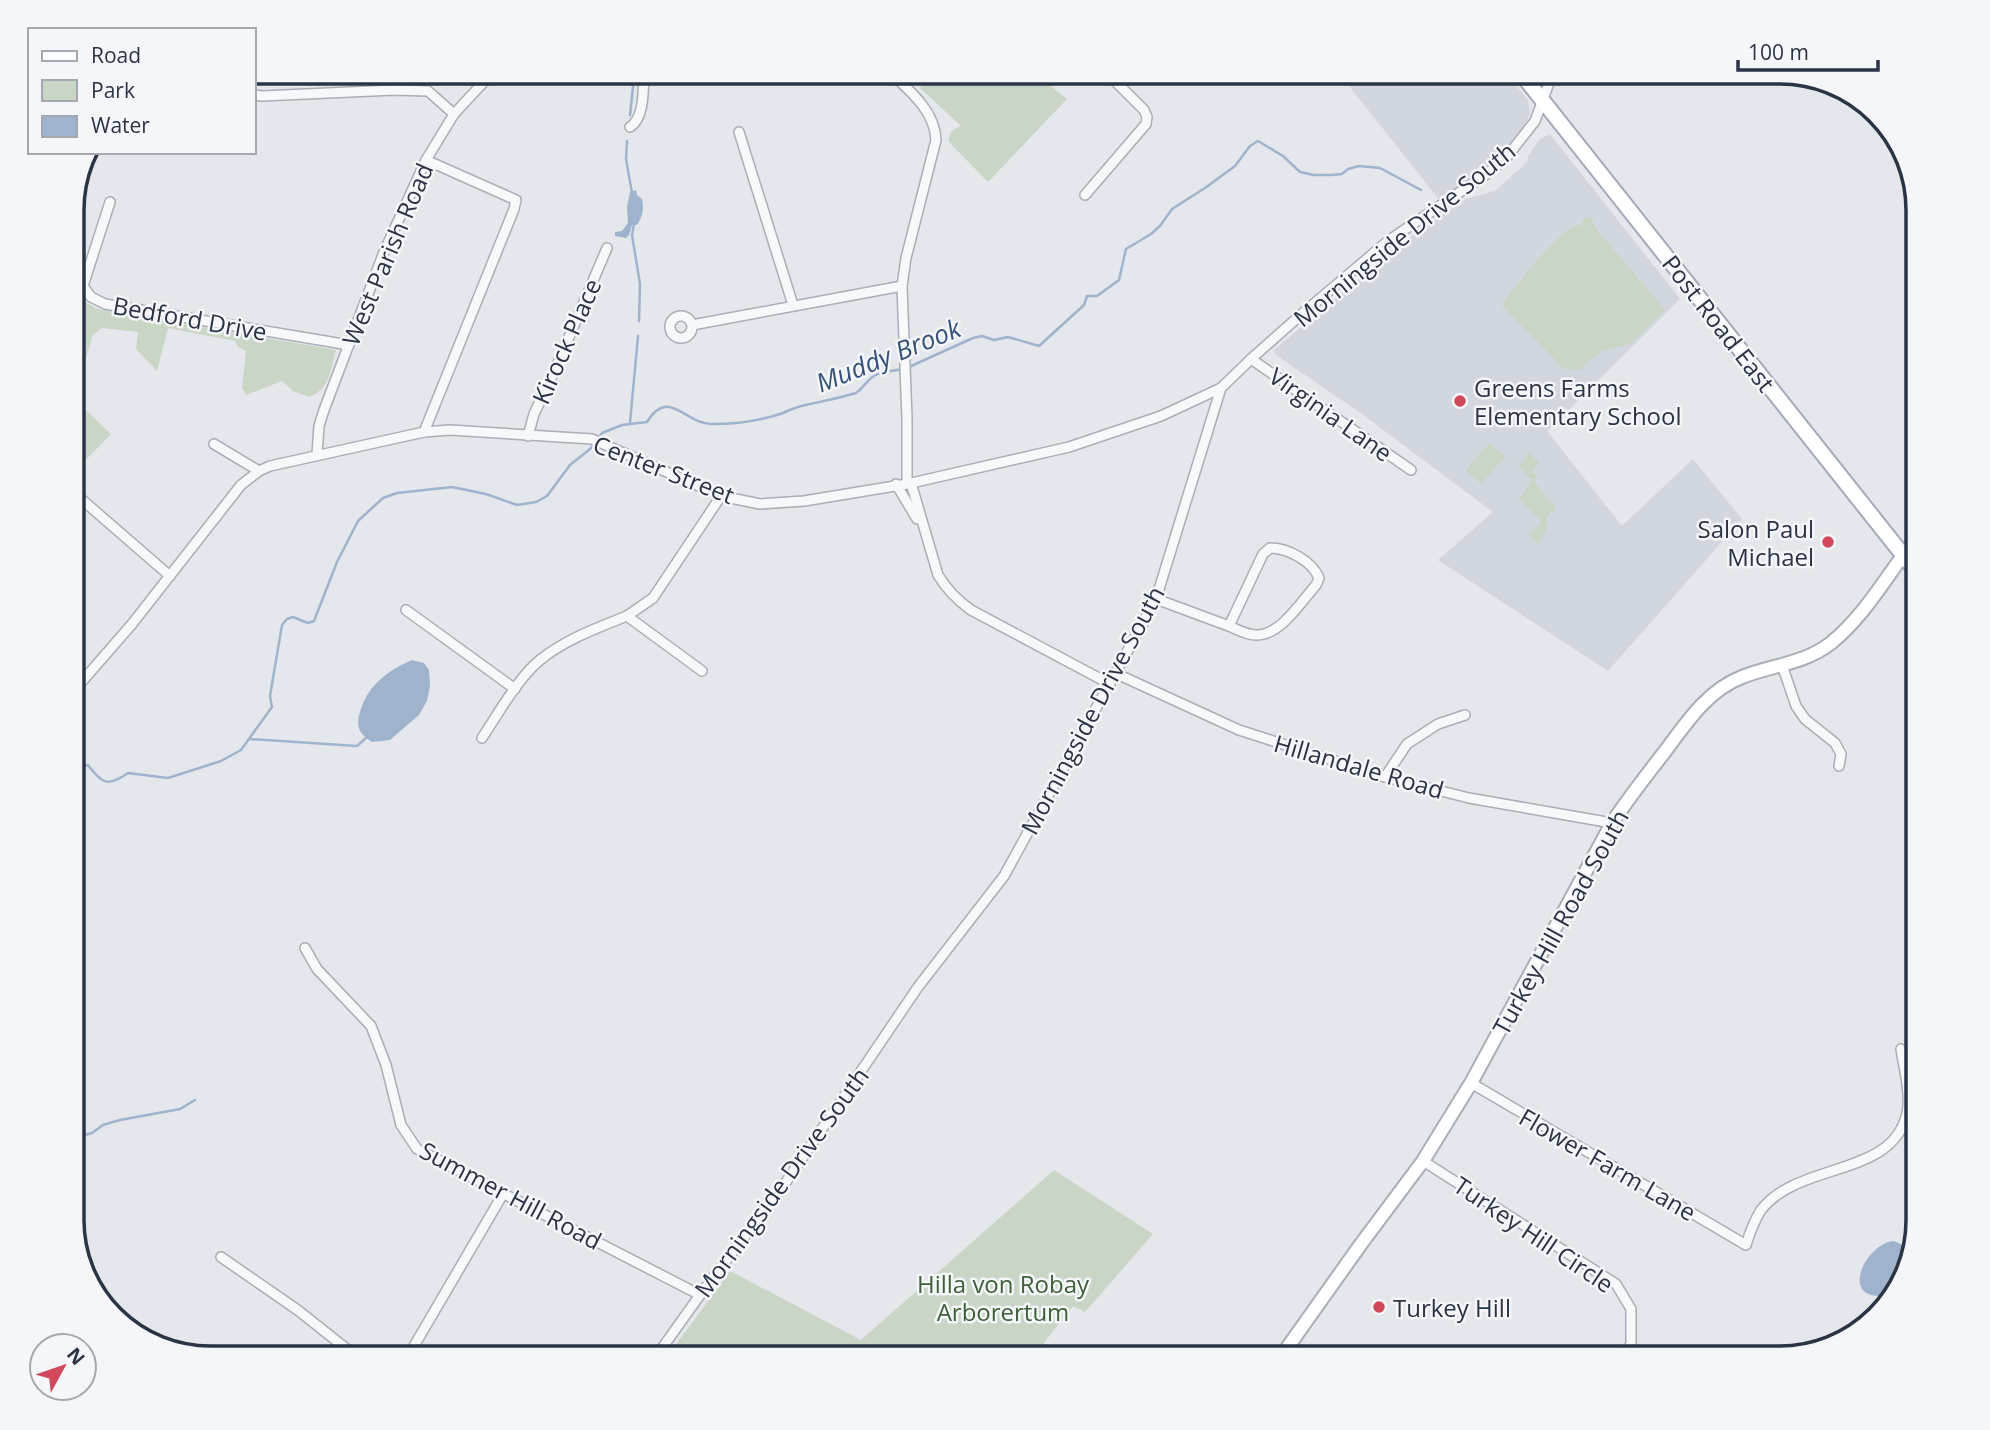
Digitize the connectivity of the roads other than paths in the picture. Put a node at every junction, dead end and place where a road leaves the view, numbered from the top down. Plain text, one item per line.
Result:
1 (482, 84) edge
2 (643, 84) edge
3 (903, 84) edge
4 (1118, 84) edge
5 (1530, 84) edge
6 (1549, 84) edge
7 (256, 95) edge
8 (1543, 101) junction
9 (454, 114) junction
10 (630, 127) dead end
11 (739, 132) dead end
12 (426, 160) junction
13 (1085, 195) dead end
14 (110, 202) dead end
15 (607, 248) dead end
16 (84, 283) edge
17 (902, 286) junction
18 (84, 287) edge
19 (793, 306) junction
20 (692, 325) dead end
21 (349, 345) junction
22 (1251, 359) junction
23 (1221, 388) junction
24 (424, 432) junction
25 (528, 436) junction
26 (214, 444) dead end
27 (317, 454) junction
28 (1411, 470) dead end
29 (259, 471) junction
30 (909, 483) junction
31 (896, 484) junction
32 (721, 496) junction
33 (84, 501) edge
34 (924, 529) junction
35 (1906, 552) edge
36 (1904, 555) junction
37 (1906, 558) edge
38 (170, 576) junction
39 (1156, 599) junction
40 (406, 610) dead end
41 (627, 616) junction
42 (1229, 626) junction
43 (1782, 665) junction
44 (702, 671) dead end
45 (1116, 674) junction
46 (84, 680) edge
47 (1110, 684) junction
48 (515, 689) junction
49 (1465, 715) dead end
50 (482, 738) dead end
51 (1839, 766) dead end
52 (1385, 777) junction
53 (1612, 823) junction
54 (305, 948) dead end
55 (1901, 1049) dead end
56 (1471, 1083) junction
57 (1906, 1086) edge
58 (1906, 1117) edge
59 (1423, 1161) junction
60 (503, 1194) junction
61 (221, 1257) dead end
62 (700, 1295) junction
63 (343, 1346) edge
64 (414, 1346) edge
65 (664, 1346) edge
66 (1288, 1346) edge
67 (1629, 1346) edge

1 - 9 street, West Parish Road
2 - 10 street
3 - 17 street
4 - 13 street
5 - 8 main road, Post Road East
6 - 8 street, Morningside Drive South
7 - 9 street
8 - 22 street, Morningside Drive South
8 - 36 main road, Post Road East
9 - 12 street, West Parish Road
11 - 19 street
12 - 21 street, West Parish Road
12 - 24 street
14 - 16 street, Bedford Drive
15 - 25 street, Kirock Place
17 - 19 street
17 - 30 street
18 - 21 street, Bedford Drive
19 - 20 street
21 - 27 street, West Parish Road
22 - 23 street, Morningside Drive South
22 - 28 street, Virginia Lane
23 - 30 street, Center Street
23 - 39 street, Morningside Drive South
24 - 25 street, Center Street
24 - 27 street, Center Street
25 - 32 street, Center Street
26 - 29 street
27 - 29 street, Center Street
29 - 38 street, Center Street
30 - 31 street, Center Street
30 - 34 street
31 - 32 street, Center Street
31 - 34 street
32 - 41 street
33 - 38 street
34 - 47 street
35 - 36 street, Turkey Hill Road South
36 - 37 main road, Post Road East
36 - 43 street, Turkey Hill Road South
38 - 46 street, Center Street
39 - 42 street
39 - 45 street, Morningside Drive South
40 - 48 street
41 - 44 street
41 - 48 street
42 - 42 street
43 - 51 street
43 - 53 street, Turkey Hill Road South
45 - 47 street, Morningside Drive South
45 - 52 street, Hillandale Road
47 - 62 street, Morningside Drive South
48 - 50 street
49 - 52 street
52 - 53 street, Hillandale Road
53 - 56 street, Turkey Hill Road South
54 - 60 street, Summer Hill Road
55 - 57 street, Flower Farm Lane
56 - 58 street, Flower Farm Lane
56 - 59 street, Turkey Hill Road South
59 - 66 street, Turkey Hill Road South
59 - 67 street, Turkey Hill Circle
60 - 62 street, Summer Hill Road
60 - 64 street
61 - 63 street
62 - 65 street, Morningside Drive South

